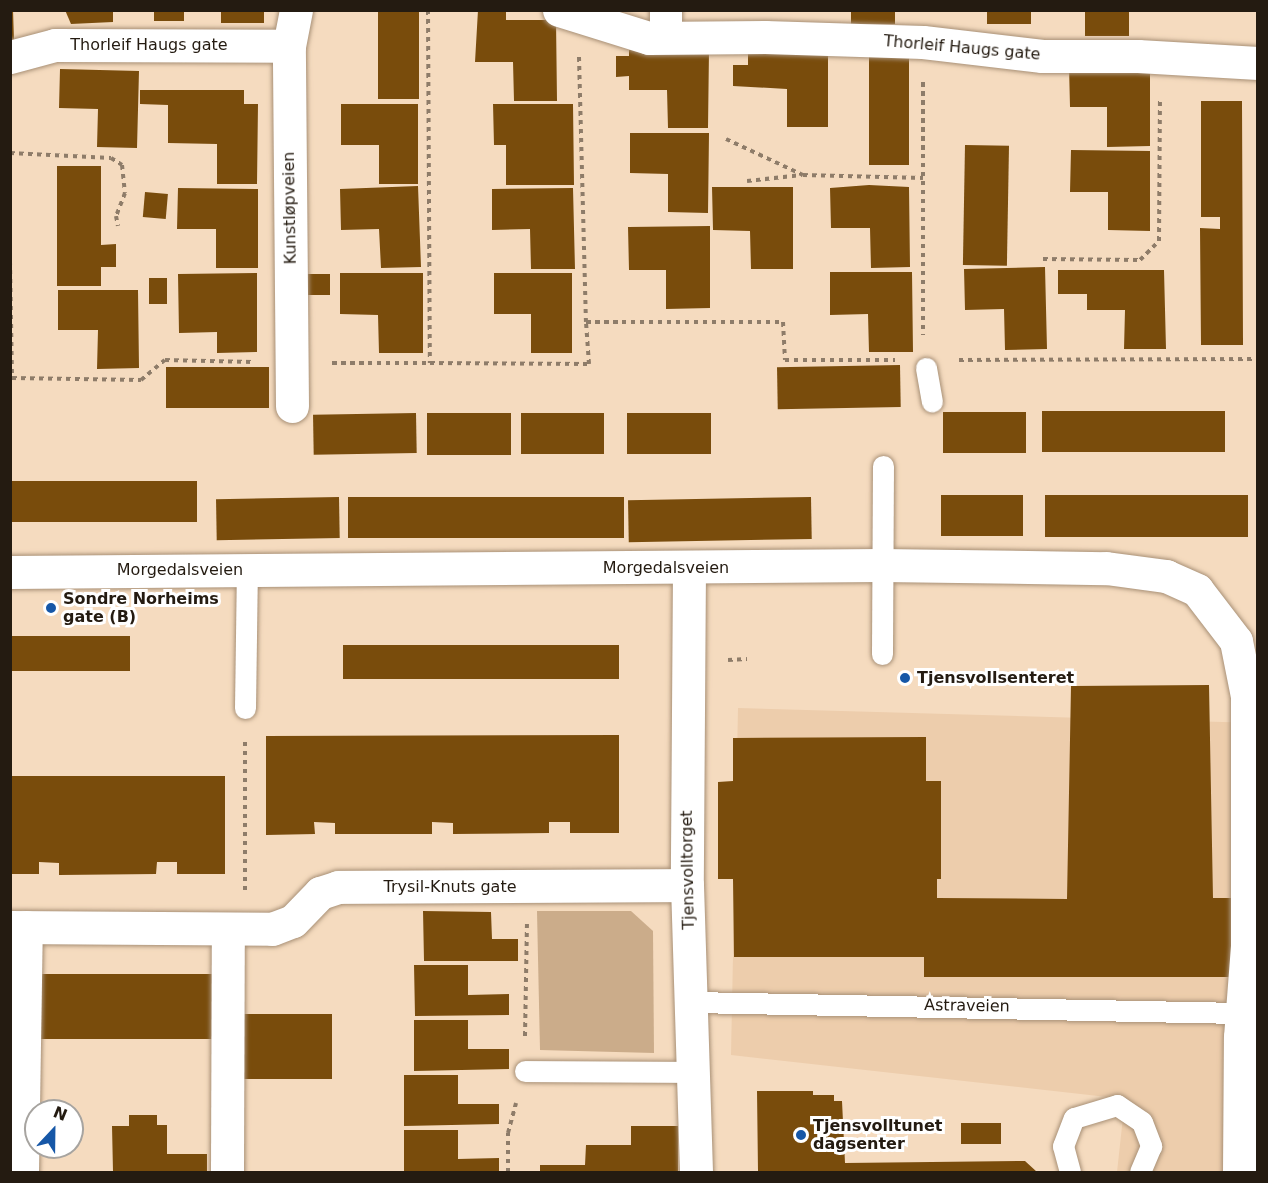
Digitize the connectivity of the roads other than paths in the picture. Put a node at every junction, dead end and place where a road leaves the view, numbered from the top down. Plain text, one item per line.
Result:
1 (296, 10) edge
2 (568, 14) edge
3 (666, 24) edge
4 (289, 46) junction
5 (10, 57) edge
6 (1257, 63) edge
7 (926, 364) road end
8 (932, 401) dead end
9 (292, 406) dead end
10 (883, 466) dead end
11 (881, 565) junction
12 (689, 568) junction
13 (247, 570) junction
14 (10, 572) edge
15 (882, 654) dead end
16 (1252, 696) edge
17 (245, 708) road end
18 (687, 885) junction
19 (18, 927) edge
20 (236, 931) junction
21 (692, 1002) junction
22 (1247, 1029) edge
23 (525, 1071) road end
24 (695, 1072) junction
25 (22, 1173) edge
26 (227, 1173) edge
27 (696, 1173) edge
28 (1070, 1173) edge
29 (1140, 1173) edge
30 (1239, 1173) edge

1 - 4 street, Kunstløpveien
2 - 3 street, Thorleif Haugs gate
3 - 6 street, Thorleif Haugs gate
4 - 5 street, Thorleif Haugs gate
4 - 9 street, Kunstløpveien
7 - 8 lane
10 - 11 lane
11 - 12 street, Morgedalsveien
11 - 15 lane
11 - 16 street, Morgedalsveien
12 - 13 street, Morgedalsveien
12 - 18 street, Tjensvolltorget
13 - 14 street, Morgedalsveien
13 - 17 lane
16 - 22 street, Morgedalsveien
18 - 20 street, Trysil-Knuts gate
18 - 21 street, Tjensvolltorget
19 - 20 street, Trysil-Knuts gate
19 - 25 street, Trysil-Knuts gate
20 - 26 street
21 - 22 lane, Astraveien
21 - 24 street, Tjensvolltorget
22 - 30 street, Morgedalsveien
23 - 24 lane
24 - 27 street, Tjensvolltorget
28 - 29 lane

